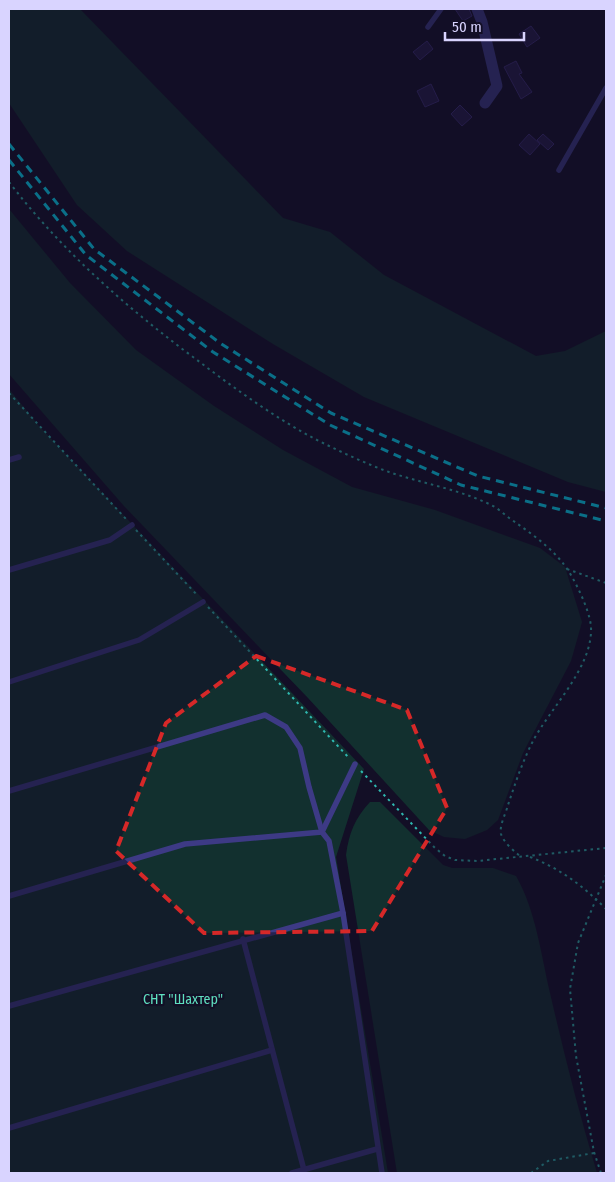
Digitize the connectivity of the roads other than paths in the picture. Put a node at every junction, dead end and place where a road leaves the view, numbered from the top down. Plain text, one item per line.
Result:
1 (441, 9) edge
2 (477, 9) edge
3 (428, 27) dead end
4 (606, 88) edge
5 (485, 103) dead end
6 (558, 170) dead end
7 (19, 457) dead end
8 (9, 460) edge
9 (132, 525) road end
10 (9, 570) edge
11 (203, 602) road end
12 (9, 682) edge
13 (355, 764) road end
14 (9, 791) edge
15 (322, 832) junction
16 (9, 896) edge
17 (343, 913) junction
18 (243, 940) junction
19 (9, 1006) edge
20 (272, 1050) junction
21 (9, 1128) edge
22 (377, 1149) junction
23 (304, 1170) junction
24 (292, 1173) edge
25 (382, 1173) edge

1 - 3 lane
2 - 5 street
4 - 6 lane
7 - 8 lane
9 - 10 lane
11 - 12 lane
13 - 15 lane
14 - 15 lane
15 - 16 lane
15 - 17 lane
17 - 18 lane
17 - 22 lane
18 - 19 lane
18 - 20 lane
20 - 21 lane
20 - 23 lane
22 - 23 lane
22 - 25 lane
23 - 24 lane

